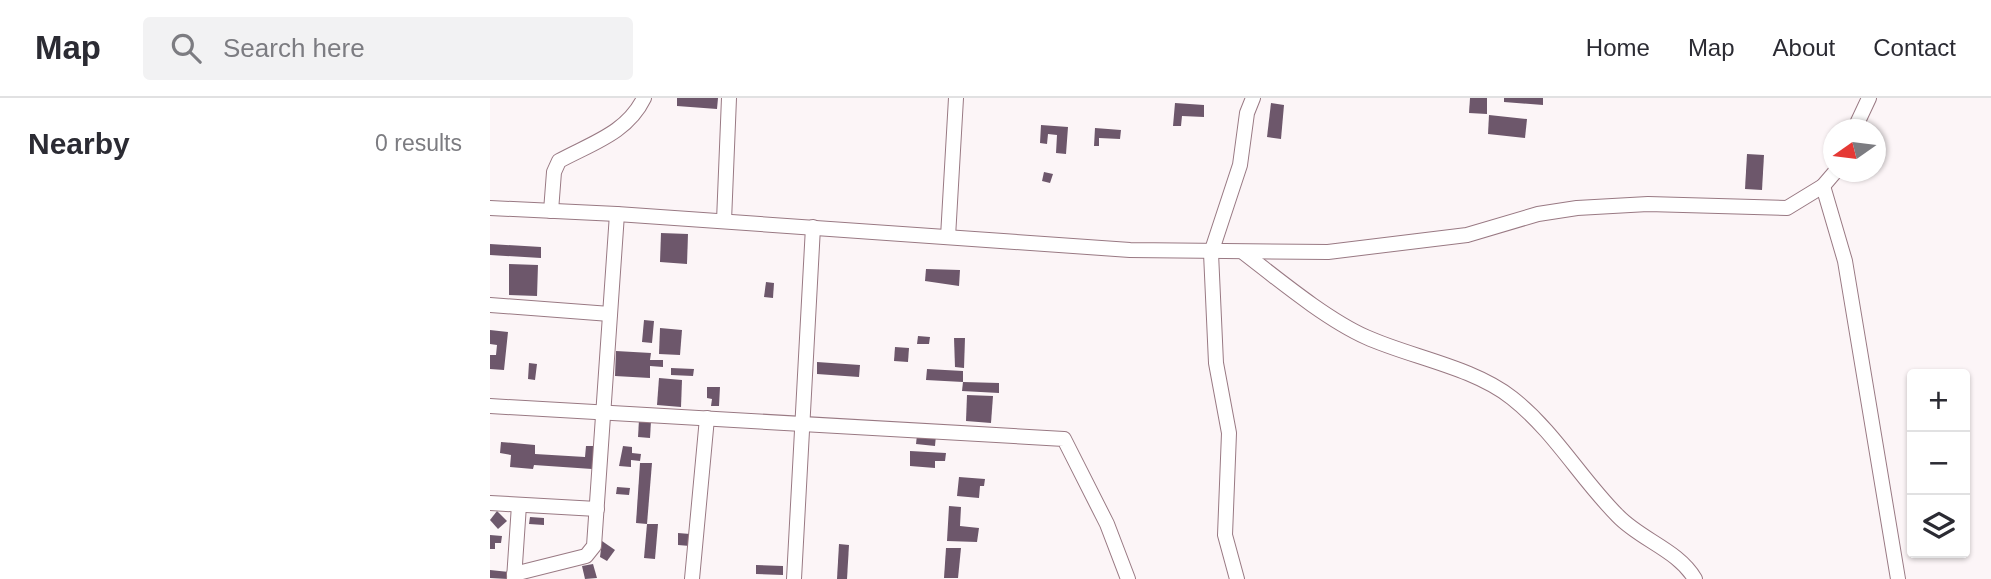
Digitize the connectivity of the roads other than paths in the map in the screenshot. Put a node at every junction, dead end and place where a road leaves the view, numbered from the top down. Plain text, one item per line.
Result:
1 (645, 98) edge
2 (729, 98) edge
3 (956, 98) edge
4 (1253, 98) edge
5 (1869, 98) edge
6 (1859, 119) edge
7 (1826, 182) edge
8 (1823, 186) junction
9 (490, 208) edge
10 (551, 211) junction
11 (617, 214) junction
12 (724, 221) junction
13 (813, 227) junction
14 (948, 237) junction
15 (1211, 253) junction
16 (1244, 253) junction
17 (490, 305) edge
18 (610, 314) junction
19 (490, 406) edge
20 (603, 412) junction
21 (707, 418) junction
22 (804, 424) junction
23 (490, 503) edge
24 (519, 505) junction
25 (597, 509) junction
26 (514, 577) edge
27 (692, 579) edge
28 (794, 579) edge
29 (1128, 579) edge
30 (1237, 579) edge
31 (1695, 579) edge
32 (1898, 579) edge

1 - 10 street
2 - 12 street
3 - 14 street
4 - 15 street
5 - 6 street
7 - 8 street
8 - 16 street
8 - 32 street
9 - 10 street
10 - 11 street
11 - 12 street
11 - 18 street
12 - 13 street
13 - 14 street
13 - 22 street
14 - 15 street
15 - 16 street
15 - 30 street
16 - 31 street
17 - 18 street
18 - 20 street
19 - 20 street
20 - 21 street
20 - 25 street
21 - 22 street
21 - 27 street
22 - 28 street
22 - 29 street
23 - 24 street
24 - 25 street
24 - 26 street
25 - 26 street

